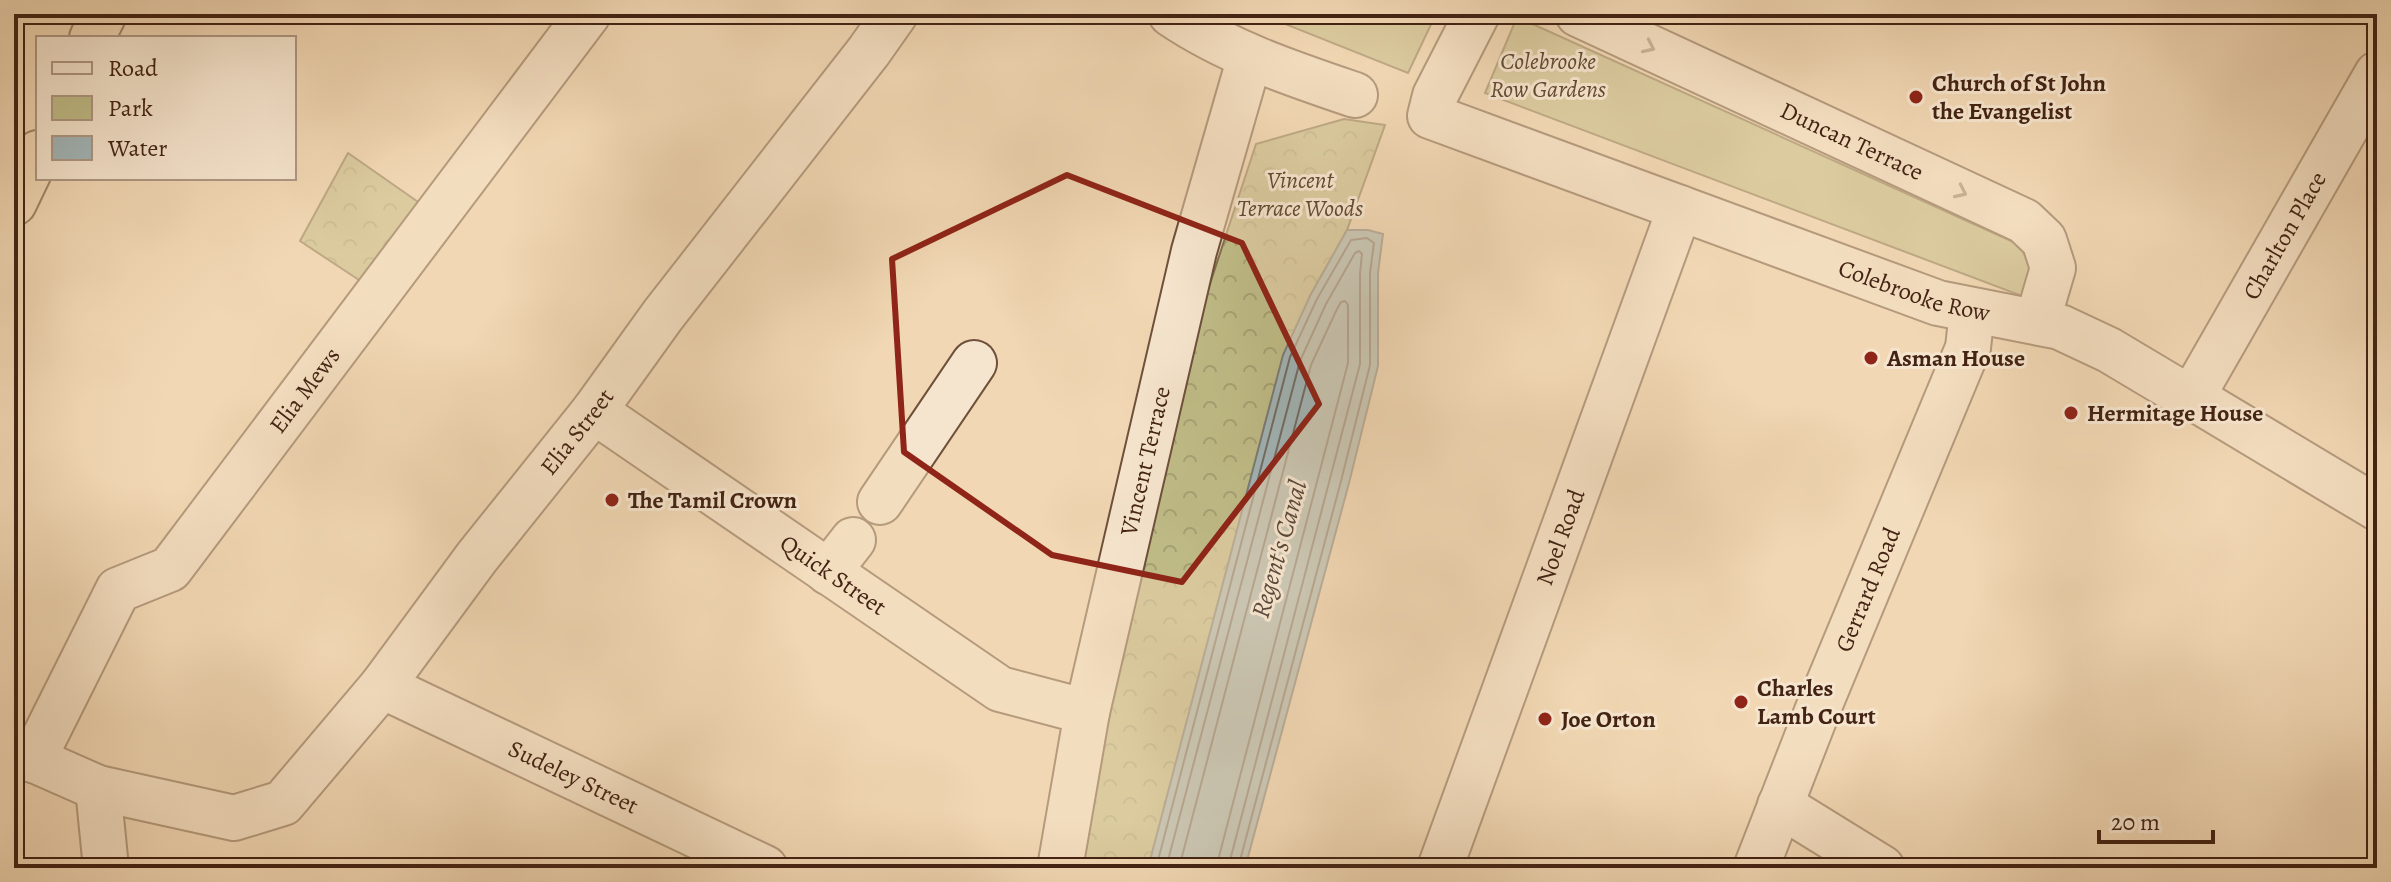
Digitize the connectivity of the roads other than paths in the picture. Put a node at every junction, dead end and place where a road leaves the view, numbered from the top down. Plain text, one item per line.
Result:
1 (104, 14) edge
2 (588, 14) edge
3 (895, 14) edge
4 (1171, 14) edge
5 (1477, 14) edge
6 (1578, 14) edge
7 (93, 36) edge
8 (1250, 57) junction
9 (2377, 74) edge
10 (1355, 95) dead end
11 (36, 157) edge
12 (14, 203) edge
13 (1680, 208) junction
14 (1972, 311) junction
15 (2041, 321) junction
16 (974, 363) dead end
17 (2192, 397) junction
18 (594, 411) junction
19 (880, 502) dead end
20 (2377, 508) edge
21 (382, 686) junction
22 (1087, 712) junction
23 (24, 755) edge
24 (98, 788) junction
25 (1780, 805) junction
26 (106, 868) edge
27 (765, 868) edge
28 (1060, 868) edge
29 (1440, 868) edge
30 (1756, 868) edge
31 (1882, 868) edge

1 - 7 highway
2 - 23 street, Elia Mews
3 - 18 street, Elia Street
4 - 8 street
5 - 13 street, Colebrooke Row
6 -> 15 street, Duncan Terrace
8 - 10 street
8 - 22 street, Vincent Terrace
9 - 17 street, Charlton Place
11 - 12 highway
13 - 14 street, Colebrooke Row
13 - 29 street, Noel Road
14 - 15 street, Colebrooke Row
14 - 25 street, Gerrard Road
15 - 17 street, Colebrooke Row
16 - 19 street
17 - 20 street, Colebrooke Row
18 - 21 street, Elia Street
18 - 22 street, Quick Street
21 - 24 street, Elia Street
21 - 27 street, Sudeley Street
22 - 28 street, Vincent Terrace
23 - 24 street
24 - 26 street
25 - 30 street, Gerrard Road
25 - 31 street

